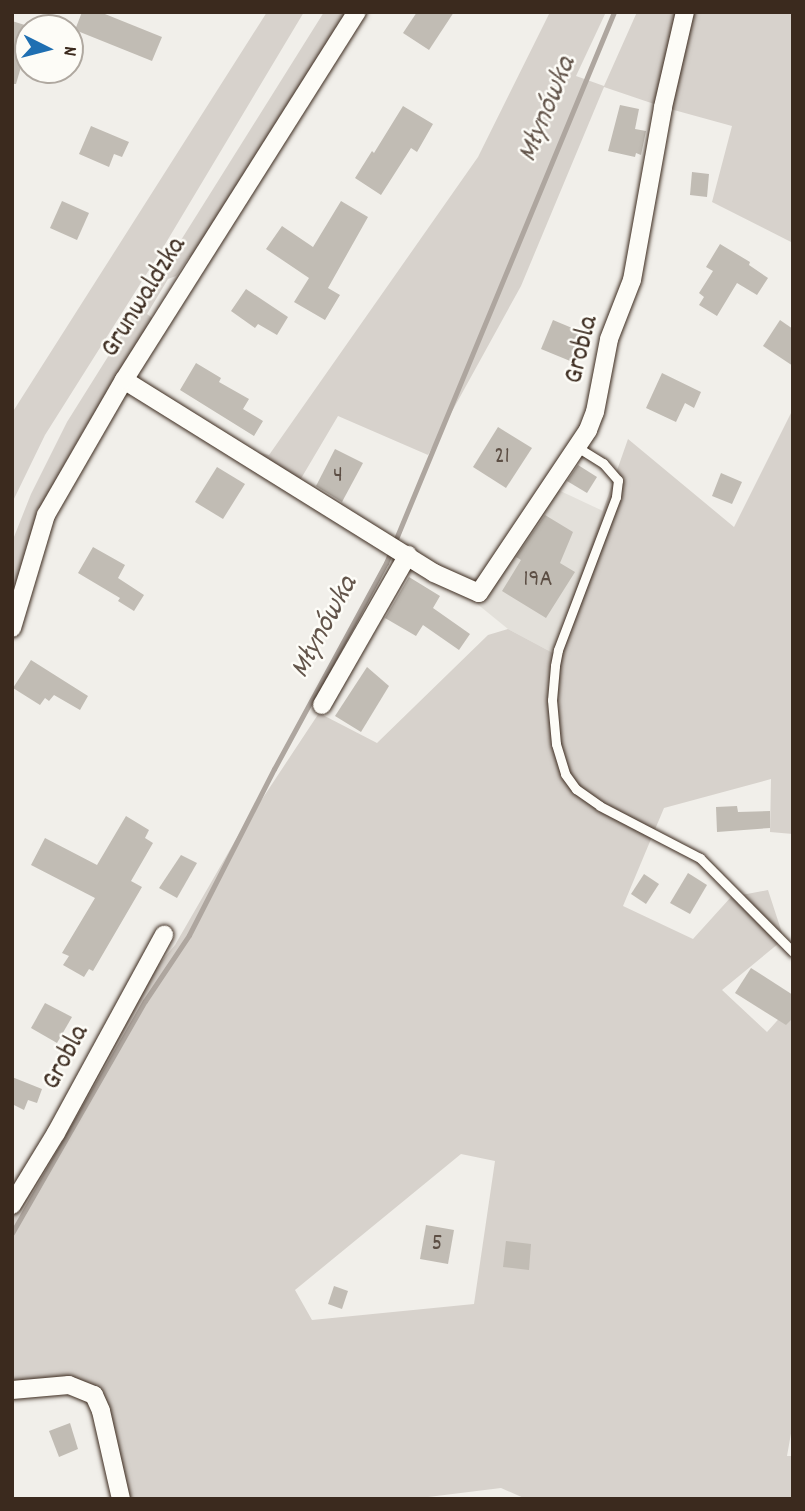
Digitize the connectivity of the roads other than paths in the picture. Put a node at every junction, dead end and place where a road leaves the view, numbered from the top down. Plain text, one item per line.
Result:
1 (357, 12) edge
2 (685, 12) edge
3 (124, 380) junction
4 (577, 447) junction
5 (408, 555) junction
6 (12, 628) edge
7 (321, 705) dead end
8 (164, 935) dead end
9 (793, 952) edge
10 (12, 1205) edge
11 (12, 1390) edge
12 (121, 1499) edge

1 - 3 street, Grunwaldzka
2 - 4 street, Grobla
3 - 5 street, Grobla
3 - 6 street, Grunwaldzka
4 - 5 street, Grobla
4 - 9 lane
5 - 7 street
8 - 10 street, Grobla
11 - 12 street

